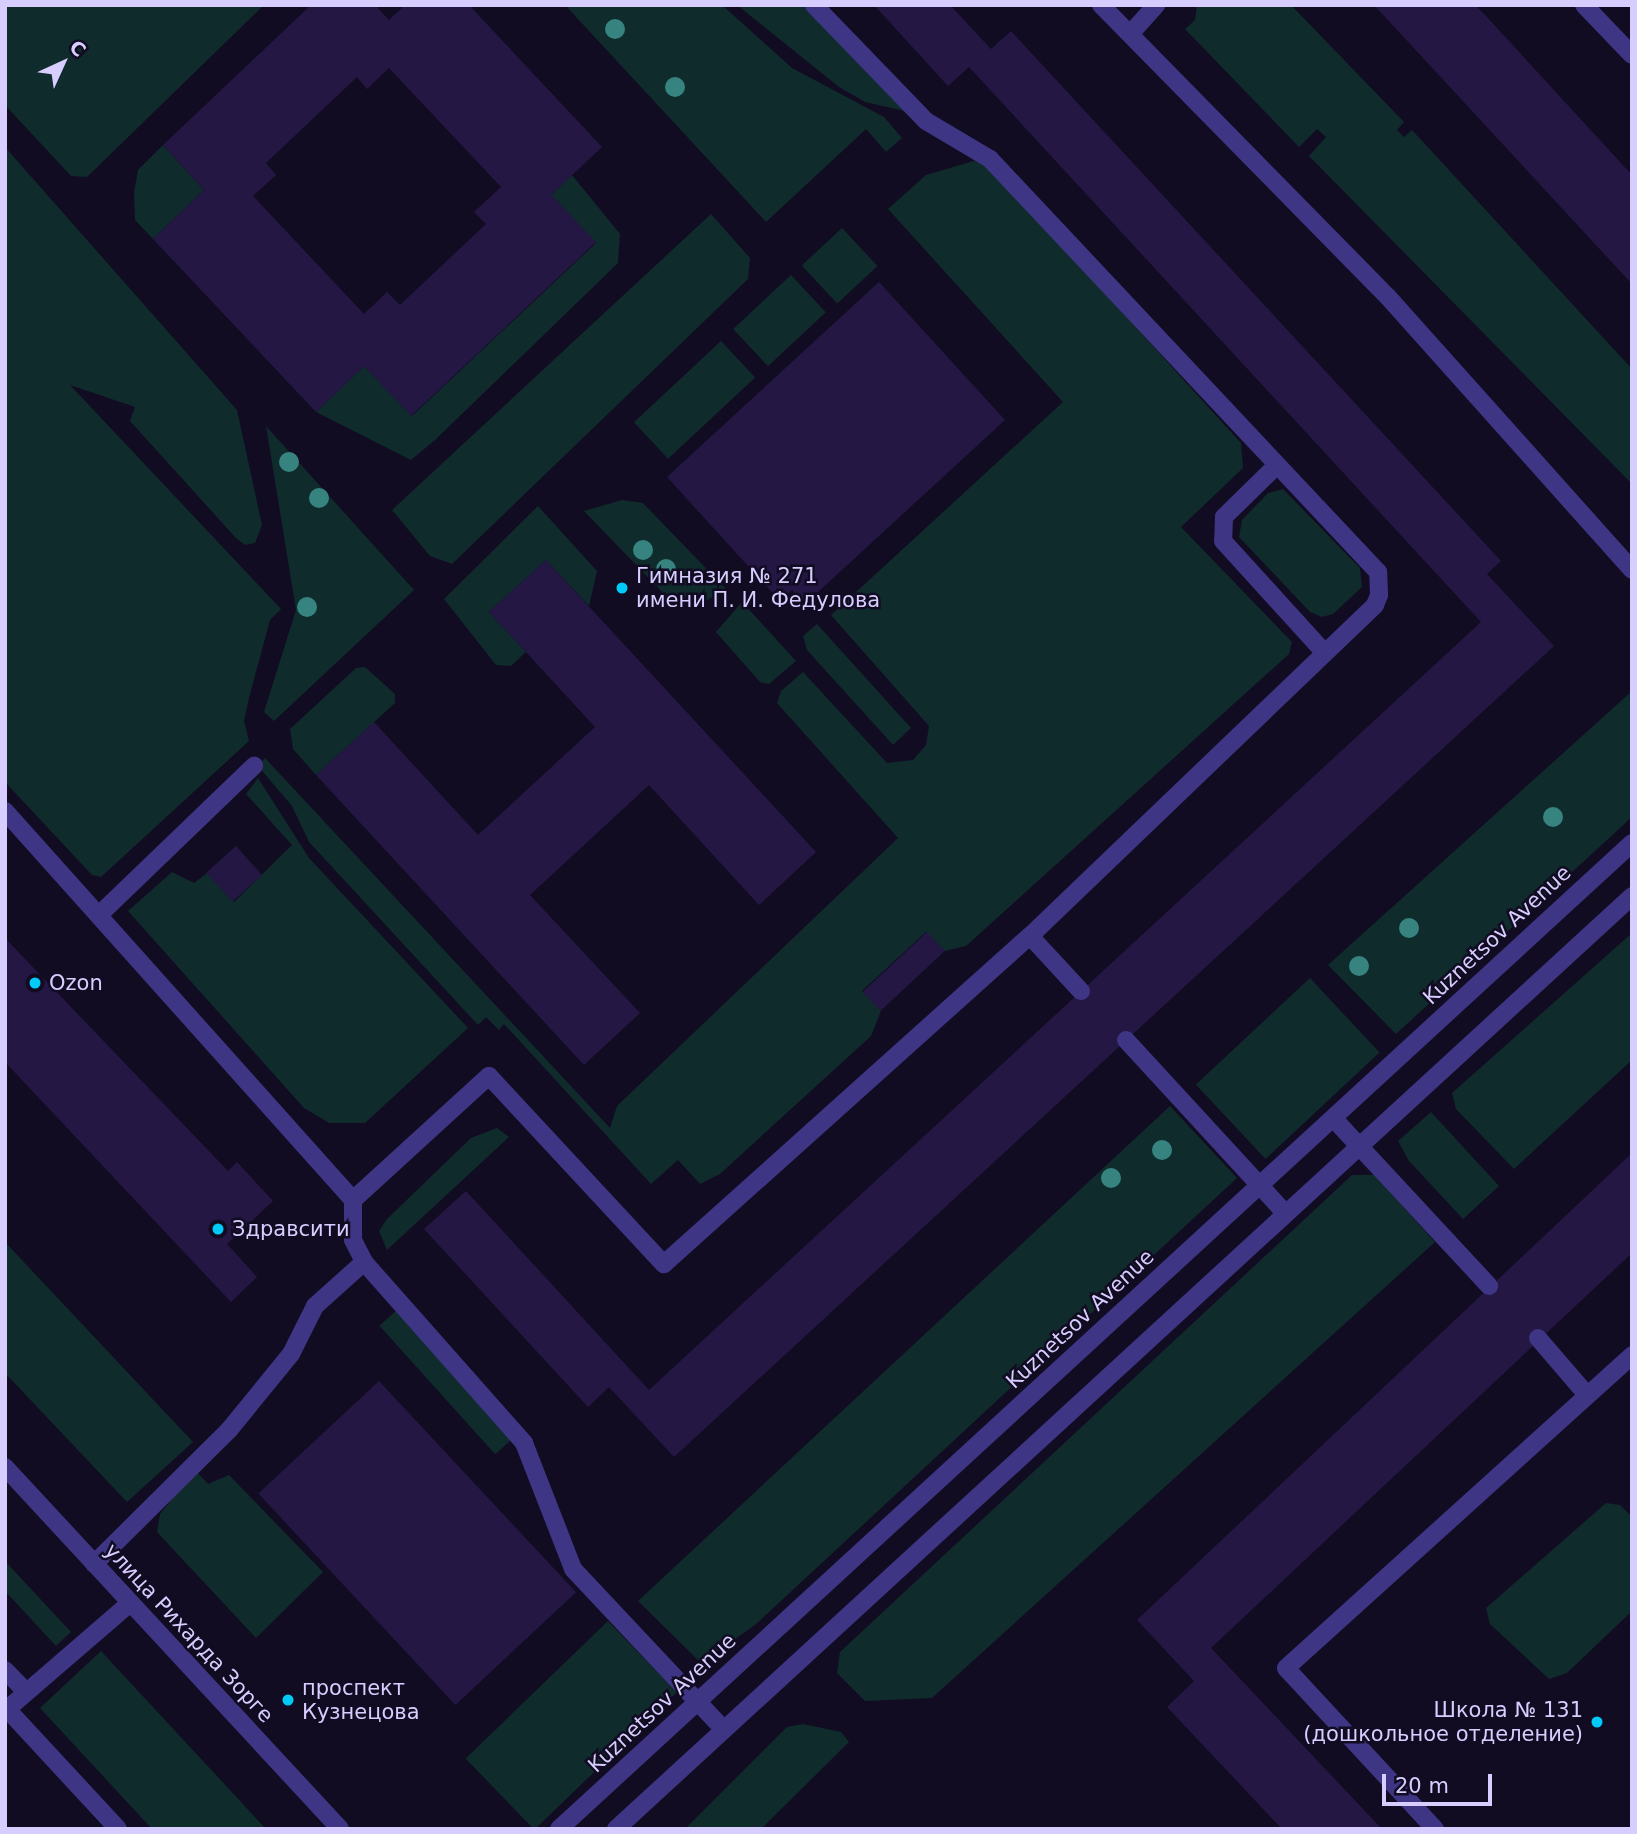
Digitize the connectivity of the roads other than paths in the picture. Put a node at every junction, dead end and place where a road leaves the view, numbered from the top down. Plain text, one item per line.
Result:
1 (814, 5) edge
2 (1101, 5) edge
3 (1156, 5) edge
4 (1584, 5) edge
5 (1131, 33) junction
6 (1632, 55) edge
7 (1276, 466) junction
8 (1632, 570) edge
9 (1324, 652) junction
10 (254, 766) dead end
11 (5, 811) edge
12 (1632, 843) edge
13 (1632, 896) edge
14 (100, 914) junction
15 (1030, 936) junction
16 (1081, 991) dead end
17 (1126, 1040) dead end
18 (1334, 1119) junction
19 (1360, 1148) junction
20 (1260, 1185) junction
21 (353, 1200) junction
22 (1286, 1214) junction
23 (364, 1262) junction
24 (1489, 1286) dead end
25 (1538, 1338) dead end
26 (1632, 1355) edge
27 (1587, 1395) junction
28 (5, 1468) edge
29 (94, 1563) junction
30 (130, 1602) junction
31 (5, 1670) edge
32 (26, 1692) junction
33 (698, 1701) junction
34 (6, 1710) edge
35 (723, 1728) junction
36 (118, 1829) edge
37 (340, 1829) edge
38 (559, 1829) edge
39 (615, 1829) edge
40 (1436, 1829) edge

1 - 7 street
2 - 5 street
3 - 5 street
4 - 6 street
5 - 8 street
7 - 9 street
7 - 9 street
9 - 15 street
10 - 14 street
11 - 14 street
12 - 18 street, Kuznetsov Avenue
13 - 19 street
14 - 21 street
15 - 16 street
15 - 21 street
17 - 20 street
18 - 19 street
18 - 20 street, Kuznetsov Avenue
19 - 22 street
19 - 24 street
20 - 22 street
20 - 33 street, Kuznetsov Avenue
21 - 23 street
22 - 35 street
23 - 29 street
23 - 33 street
25 - 27 street
26 - 27 street
27 - 40 street
28 - 29 street, улица Рихарда Зорге
29 - 30 street, улица Рихарда Зорге
30 - 32 street
30 - 37 street, улица Рихарда Зорге
31 - 32 street
32 - 34 street
33 - 35 street
33 - 38 street, Kuznetsov Avenue
34 - 36 street
35 - 39 street

